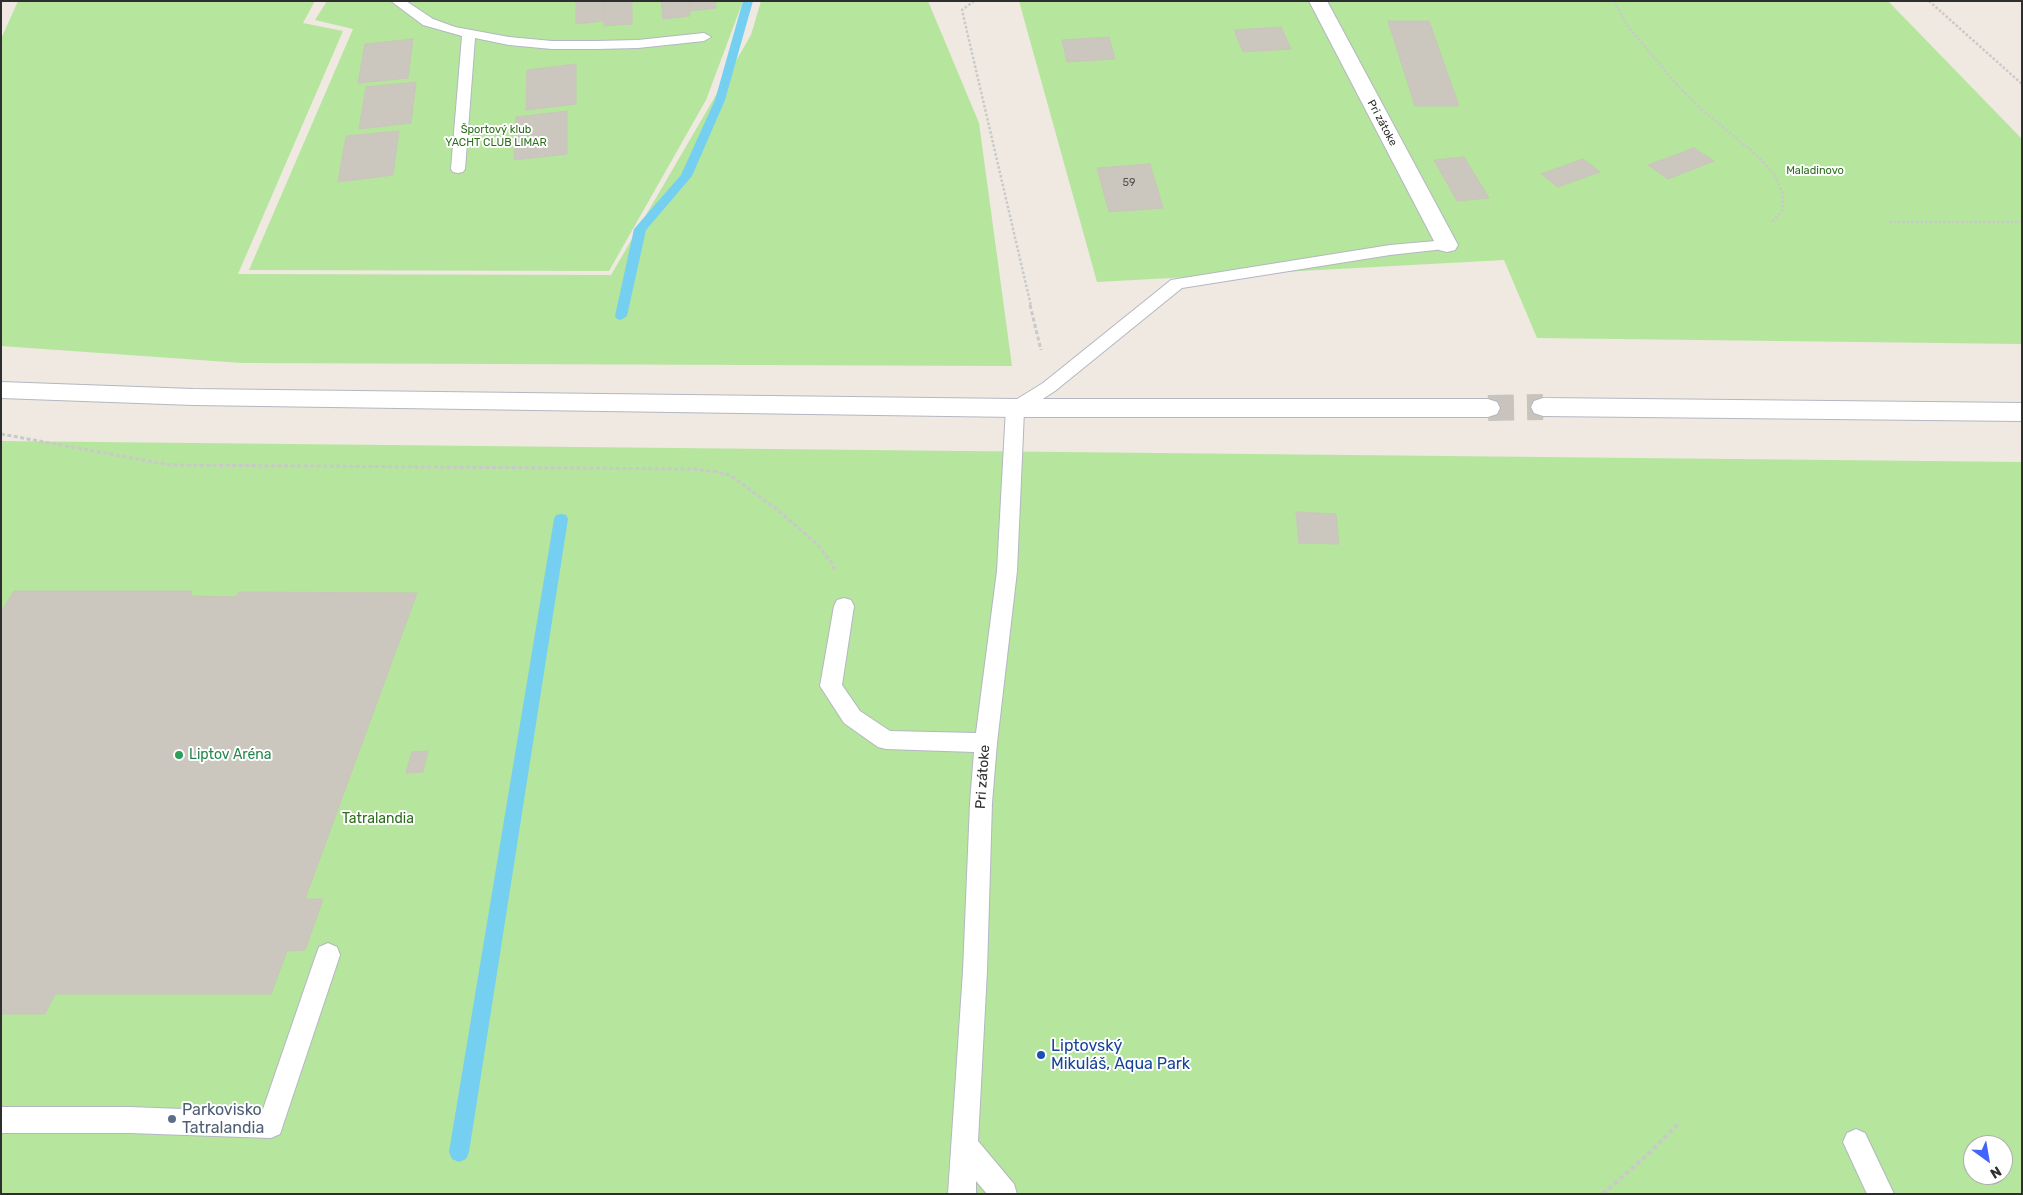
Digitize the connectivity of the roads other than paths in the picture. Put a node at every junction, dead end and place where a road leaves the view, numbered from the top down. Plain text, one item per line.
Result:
1 (397, 1) edge
2 (1318, 1) edge
3 (469, 33) junction
4 (704, 37) dead end
5 (458, 169) dead end
6 (1447, 245) joint
7 (1, 390) edge
8 (1543, 407) tunnel mouth
9 (1015, 408) junction
10 (1488, 408) tunnel mouth
11 (2022, 412) edge
12 (844, 606) road end
13 (986, 743) junction
14 (328, 955) dead end
15 (1, 1120) edge
16 (1856, 1142) dead end
17 (966, 1147) junction
18 (962, 1194) edge
19 (1004, 1194) edge
20 (1881, 1194) edge

1 - 3 lane
2 - 6 main road, Pri zátoke
3 - 4 lane
3 - 5 lane
6 - 9 lane
7 - 9 main road
8 - 11 main road
9 - 10 main road
9 - 13 lane, Pri zátoke
12 - 13 lane
13 - 17 lane, Pri zátoke
14 - 15 lane
16 - 20 lane
17 - 18 lane, Pri zátoke
17 - 19 lane

